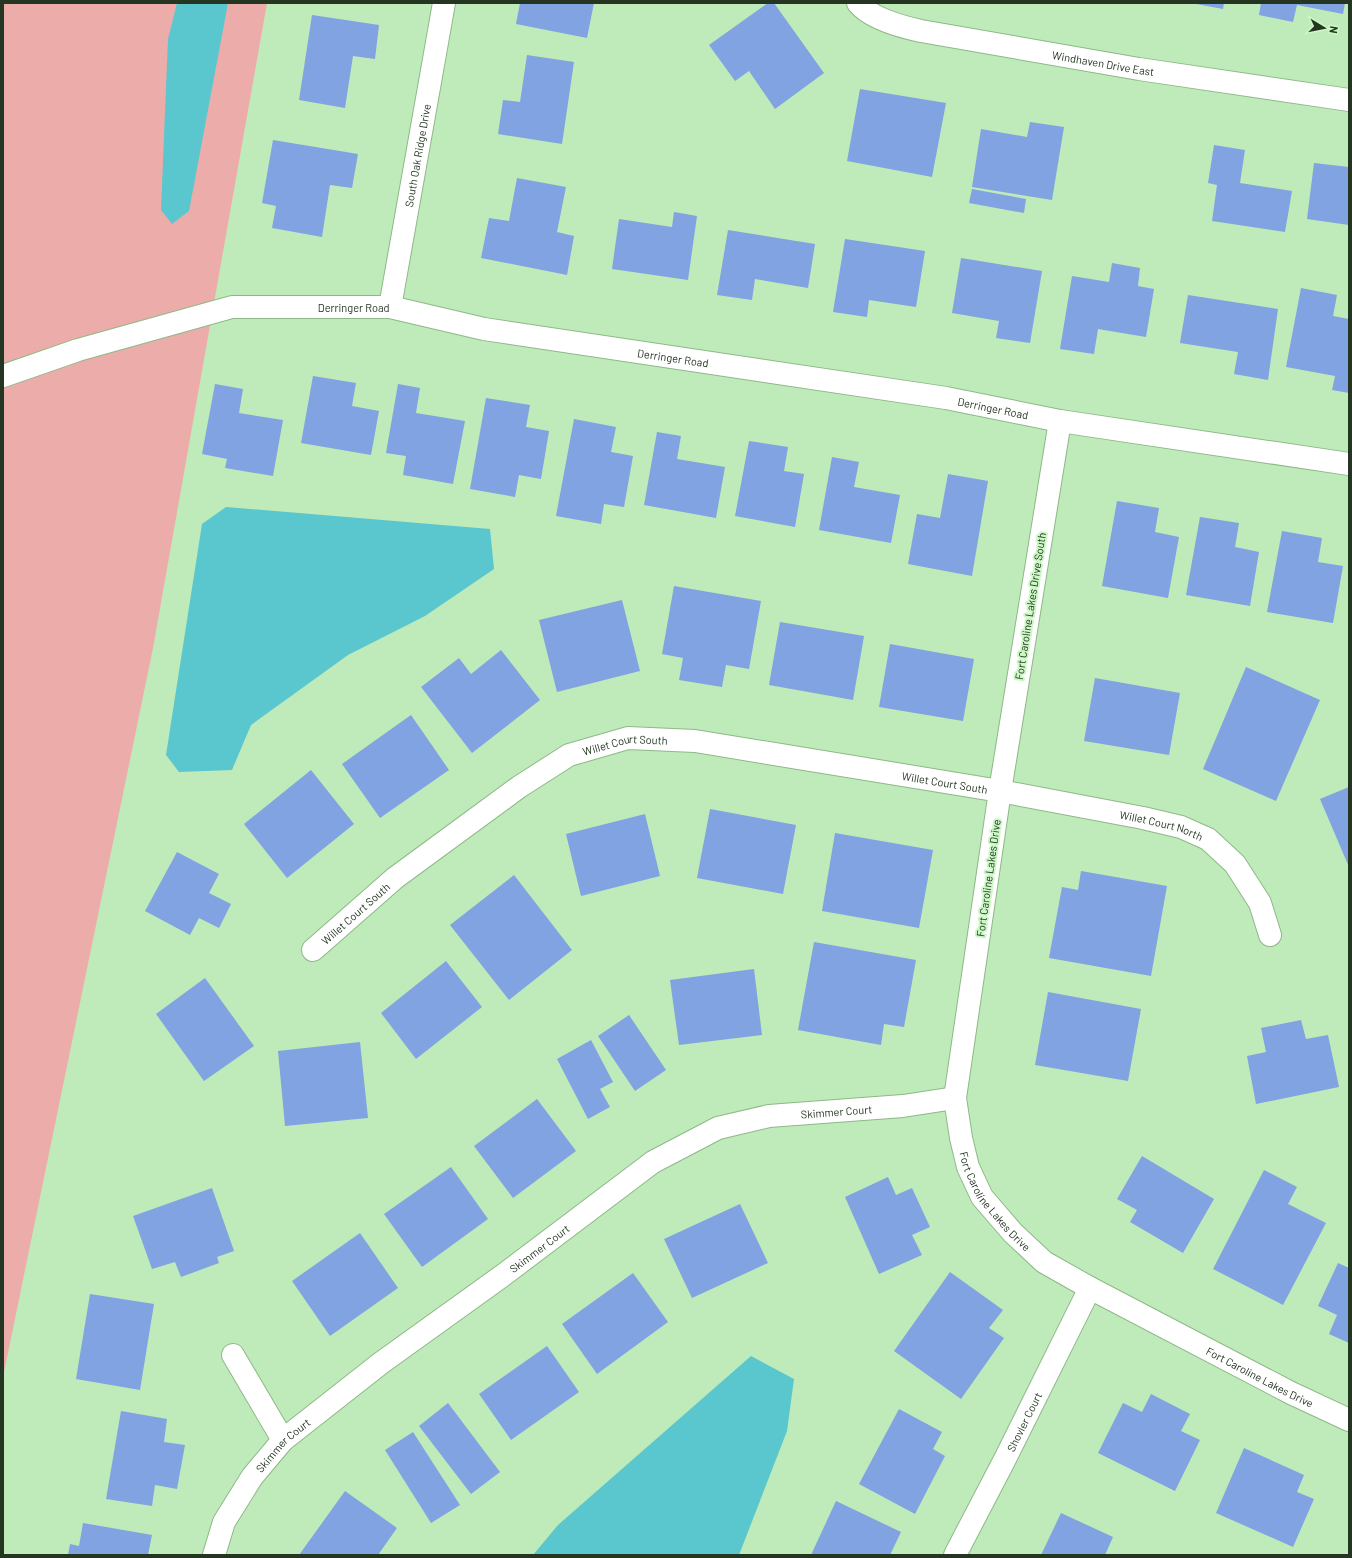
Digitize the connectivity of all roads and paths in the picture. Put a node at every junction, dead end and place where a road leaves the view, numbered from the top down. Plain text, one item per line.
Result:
1 (444, 3) edge
2 (861, 6) edge
3 (1349, 100) edge
4 (390, 307) junction
5 (3, 376) edge
6 (1060, 421) junction
7 (1349, 464) edge
8 (1000, 791) junction
9 (1270, 935) dead end
10 (313, 950) dead end
11 (955, 1098) junction
12 (1090, 1288) junction
13 (233, 1355) dead end
14 (1349, 1420) edge
15 (282, 1440) junction
16 (214, 1555) edge
17 (955, 1555) edge

1 - 4 street, South Oak Ridge Drive
2 - 3 street, Windhaven Drive East
4 - 5 street, Derringer Road
4 - 6 street, Derringer Road
6 - 7 street, Derringer Road
6 - 8 street, Fort Caroline Lakes Drive South
8 - 9 street, Willet Court North
8 - 10 street, Willet Court South
8 - 11 street, Fort Caroline Lakes Drive
11 - 12 street, Fort Caroline Lakes Drive
11 - 15 street, Skimmer Court
12 - 14 street, Fort Caroline Lakes Drive
12 - 17 street, Shovler Court
13 - 15 street
15 - 16 street, Skimmer Court

